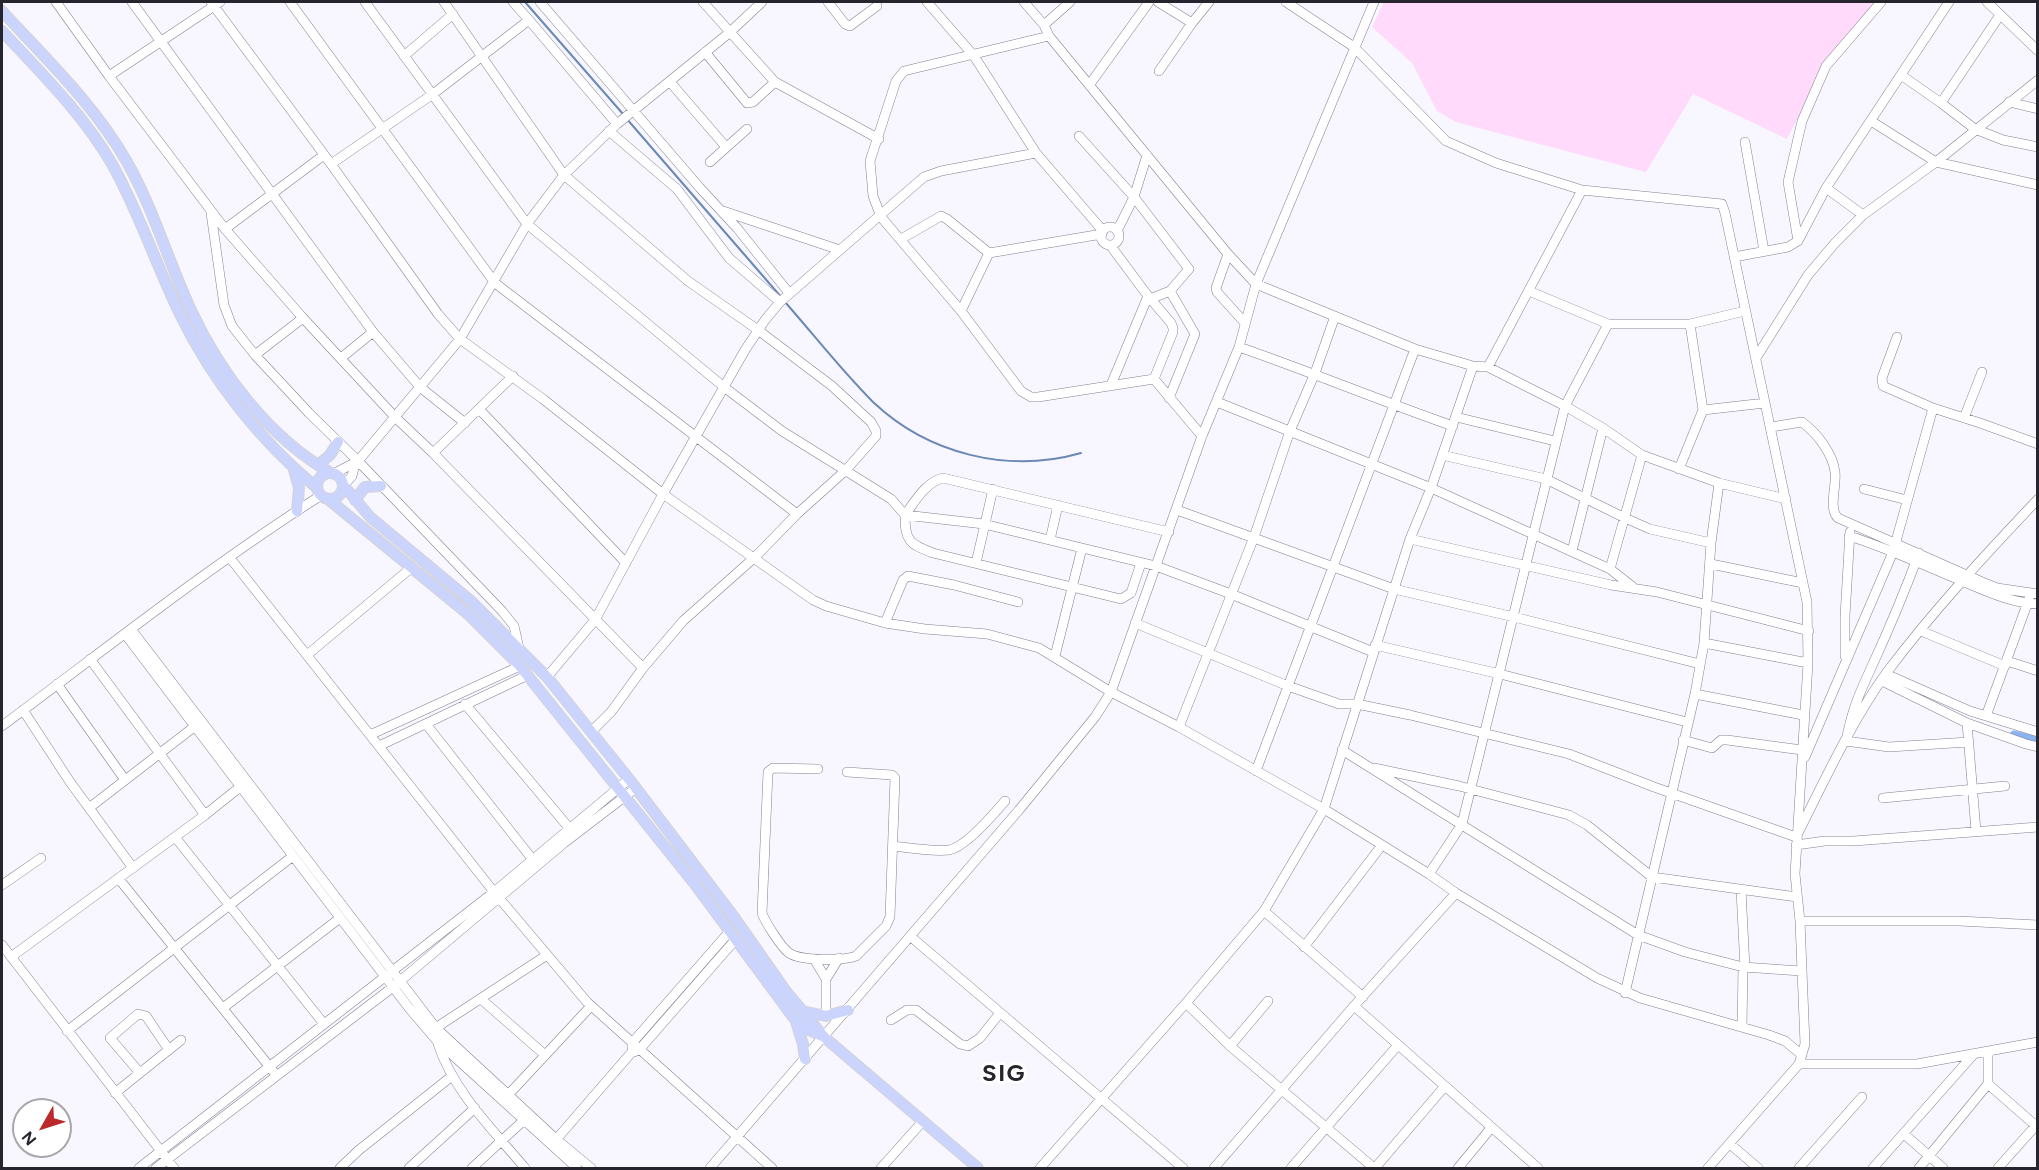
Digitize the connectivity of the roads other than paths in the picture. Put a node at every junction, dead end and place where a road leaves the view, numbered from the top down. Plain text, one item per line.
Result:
1 (56, 2) edge
2 (132, 2) edge
3 (290, 2) edge
4 (365, 2) edge
5 (444, 2) edge
6 (513, 2) edge
7 (542, 2) edge
8 (703, 2) edge
9 (760, 2) edge
10 (828, 2) edge
11 (927, 2) edge
12 (1024, 2) edge
13 (1070, 2) edge
14 (1149, 2) edge
15 (1158, 2) edge
16 (1209, 2) edge
17 (1286, 2) edge
18 (1374, 2) edge
19 (1881, 2) edge
20 (1949, 2) edge
21 (1988, 2) edge
22 (215, 3) edge
23 (877, 6) dead end
24 (2, 11) edge
25 (453, 14) junction
26 (2000, 15) junction
27 (529, 20) junction
28 (1192, 23) junction
29 (1044, 25) junction
30 (2, 31) edge
31 (729, 33) junction
32 (1049, 36) junction
33 (161, 42) junction
34 (1354, 47) junction
35 (2037, 51) edge
36 (705, 52) junction
37 (483, 55) junction
38 (404, 56) junction
39 (974, 56) junction
40 (1159, 71) dead end
41 (1901, 75) junction
42 (110, 76) junction
43 (2037, 80) edge
44 (670, 82) junction
45 (775, 82) junction
46 (1090, 84) junction
47 (433, 94) junction
48 (2009, 102) junction
49 (1941, 103) junction
50 (2037, 109) edge
51 (634, 111) junction
52 (1871, 121) junction
53 (617, 124) junction
54 (382, 128) junction
55 (747, 129) dead end
56 (1975, 129) junction
57 (609, 131) junction
58 (1078, 136) dead end
59 (879, 139) junction
60 (1745, 142) dead end
61 (726, 147) junction
62 (2037, 147) edge
63 (1036, 153) junction
64 (324, 155) junction
65 (1147, 155) junction
66 (710, 162) dead end
67 (1936, 162) junction
68 (331, 164) junction
69 (564, 175) junction
70 (2037, 185) edge
71 (1826, 188) junction
72 (1582, 190) junction
73 (272, 194) junction
74 (1134, 197) junction
75 (721, 210) junction
76 (211, 211) junction
77 (1863, 215) junction
78 (881, 217) junction
79 (527, 224) junction
80 (225, 229) junction
81 (1118, 231) junction
82 (1102, 232) junction
83 (901, 239) junction
84 (1798, 242) junction
85 (1110, 245) junction
86 (840, 250) junction
87 (1764, 251) junction
88 (988, 253) junction
89 (1228, 254) junction
90 (1734, 257) junction
91 (495, 283) junction
92 (1256, 284) junction
93 (1170, 291) junction
94 (1529, 291) junction
95 (789, 293) junction
96 (1149, 298) junction
97 (780, 302) junction
98 (961, 311) junction
99 (1745, 311) junction
100 (1335, 316) junction
101 (303, 318) junction
102 (1244, 322) junction
103 (1608, 324) junction
104 (1690, 324) junction
105 (758, 330) junction
106 (373, 332) junction
107 (1897, 337) dead end
108 (460, 339) junction
109 (1239, 347) junction
110 (1415, 349) junction
111 (255, 355) junction
112 (341, 358) junction
113 (1756, 358) junction
114 (1473, 366) junction
115 (1488, 367) junction
116 (1982, 372) dead end
117 (1315, 373) junction
118 (513, 376) junction
119 (1154, 379) junction
120 (1111, 385) junction
121 (420, 387) junction
122 (724, 387) junction
123 (1169, 398) junction
124 (1217, 402) junction
125 (1764, 403) junction
126 (1394, 405) junction
127 (1565, 406) junction
128 (1933, 408) junction
129 (479, 409) junction
130 (1703, 410) junction
131 (395, 417) junction
132 (1964, 418) junction
133 (1455, 422) junction
134 (465, 423) junction
135 (1771, 427) junction
136 (1603, 428) junction
137 (1290, 431) junction
138 (1202, 436) junction
139 (695, 438) junction
140 (1555, 441) junction
141 (338, 442) junction
142 (2037, 444) edge
143 (433, 453) junction
144 (1642, 454) junction
145 (1443, 455) junction
146 (357, 463) junction
147 (1372, 463) junction
148 (318, 465) junction
149 (292, 467) junction
150 (1679, 469) junction
151 (846, 470) junction
152 (333, 473) junction
153 (1546, 479) junction
154 (1719, 483) junction
155 (344, 485) junction
156 (381, 486) junction
157 (1431, 488) junction
158 (993, 489) junction
159 (1864, 489) dead end
160 (322, 494) junction
161 (663, 494) junction
162 (1585, 497) junction
163 (1786, 499) junction
164 (2037, 499) edge
165 (355, 500) junction
166 (1907, 500) junction
167 (1058, 505) junction
168 (1177, 510) junction
169 (297, 511) junction
170 (797, 514) junction
171 (905, 515) junction
172 (1625, 518) junction
173 (984, 524) junction
174 (1851, 525) junction
175 (1169, 532) junction
176 (1534, 535) junction
177 (1254, 537) junction
178 (1849, 537) junction
179 (1410, 539) junction
180 (1050, 540) junction
181 (1711, 543) junction
182 (1082, 548) junction
183 (1894, 548) junction
184 (1572, 551) junction
185 (755, 557) junction
186 (230, 558) junction
187 (1917, 558) junction
188 (976, 563) junction
189 (1141, 563) junction
190 (626, 564) junction
191 (1711, 564) junction
192 (1156, 566) junction
193 (1526, 566) junction
194 (411, 568) junction
195 (1333, 568) junction
196 (1610, 569) junction
197 (1964, 578) junction
198 (1803, 583) junction
199 (1074, 586) junction
200 (1633, 587) junction
201 (1394, 589) junction
202 (1231, 594) junction
203 (2033, 599) edge
204 (1018, 602) dead end
205 (1707, 605) junction
206 (1514, 617) junction
207 (595, 620) junction
208 (885, 623) junction
209 (1135, 623) junction
210 (1311, 627) junction
211 (1809, 631) junction
212 (1922, 631) junction
213 (128, 632) junction
214 (1704, 643) junction
215 (519, 648) junction
216 (1374, 648) junction
217 (1209, 653) junction
218 (307, 655) junction
219 (1055, 657) junction
220 (90, 659) junction
221 (1845, 662) junction
222 (1808, 663) junction
223 (2006, 663) junction
224 (1700, 664) junction
225 (644, 668) junction
226 (524, 670) junction
227 (2037, 670) edge
228 (1500, 674) junction
229 (547, 677) junction
230 (1884, 677) junction
231 (57, 684) junction
232 (1288, 686) junction
233 (1111, 692) junction
234 (1695, 694) junction
235 (465, 704) junction
236 (1357, 704) junction
237 (438, 705) junction
238 (23, 710) junction
239 (443, 715) junction
240 (1803, 715) junction
241 (1986, 716) junction
242 (1688, 722) junction
243 (426, 723) junction
244 (1967, 723) junction
245 (2, 726) edge
246 (194, 727) junction
247 (1179, 728) junction
248 (592, 731) junction
249 (2037, 732) edge
250 (1485, 733) junction
251 (370, 735) junction
252 (1683, 740) junction
253 (1846, 741) junction
254 (1969, 742) junction
255 (379, 746) junction
256 (2037, 747) edge
257 (1342, 750) junction
258 (1802, 750) junction
259 (160, 753) junction
260 (1802, 764) junction
261 (1368, 766) junction
262 (818, 769) dead end
263 (1256, 771) junction
264 (847, 772) dead end
265 (125, 780) junction
266 (632, 783) junction
267 (243, 784) junction
268 (2005, 786) dead end
269 (1973, 788) junction
270 (1471, 790) junction
271 (622, 791) junction
272 (1672, 793) junction
273 (1883, 798) dead end
274 (1005, 801) dead end
275 (89, 808) junction
276 (1324, 809) junction
277 (205, 815) junction
278 (1462, 824) junction
279 (2037, 826) edge
280 (570, 829) junction
281 (1976, 831) junction
282 (175, 837) junction
283 (1796, 841) junction
284 (1382, 845) junction
285 (893, 846) junction
286 (293, 856) junction
287 (41, 858) dead end
288 (533, 860) junction
289 (133, 868) junction
290 (1429, 874) junction
291 (1652, 877) junction
292 (118, 879) junction
293 (2, 885) edge
294 (1741, 890) junction
295 (1456, 893) junction
296 (497, 895) junction
297 (1797, 897) junction
298 (230, 905) junction
299 (338, 911) junction
300 (1264, 911) junction
301 (1800, 921) junction
302 (2037, 925) edge
303 (733, 935) junction
304 (1638, 935) junction
305 (910, 936) junction
306 (2, 945) edge
307 (1304, 947) junction
308 (174, 948) junction
309 (547, 955) junction
310 (11, 957) junction
311 (839, 958) junction
312 (814, 959) junction
313 (277, 967) junction
314 (1744, 968) junction
315 (1801, 971) junction
316 (389, 974) junction
317 (826, 979) junction
318 (396, 984) junction
319 (1625, 993) junction
320 (1363, 997) junction
321 (481, 999) junction
322 (1268, 1001) dead end
323 (1186, 1003) junction
324 (591, 1006) junction
325 (1354, 1006) junction
326 (223, 1008) junction
327 (848, 1010) junction
328 (1000, 1013) junction
329 (798, 1014) junction
330 (826, 1016) junction
331 (891, 1020) dead end
332 (324, 1024) junction
333 (1742, 1027) junction
334 (433, 1030) junction
335 (68, 1031) junction
336 (824, 1037) junction
337 (181, 1040) dead end
338 (438, 1042) junction
339 (2037, 1042) edge
340 (1398, 1045) junction
341 (1230, 1046) junction
342 (634, 1049) junction
343 (169, 1050) junction
344 (1988, 1052) junction
345 (545, 1055) junction
346 (1973, 1055) junction
347 (805, 1059) junction
348 (1801, 1060) junction
349 (269, 1066) junction
350 (140, 1073) junction
351 (276, 1075) junction
352 (452, 1076) junction
353 (1988, 1084) junction
354 (1445, 1086) junction
355 (1282, 1092) junction
356 (115, 1093) junction
357 (509, 1094) junction
358 (1863, 1097) dead end
359 (1101, 1098) junction
360 (475, 1108) junction
361 (523, 1121) junction
362 (923, 1121) junction
363 (2036, 1124) edge
364 (1327, 1127) junction
365 (1491, 1128) junction
366 (1904, 1134) junction
367 (736, 1137) junction
368 (501, 1140) junction
369 (553, 1142) junction
370 (1730, 1144) junction
371 (160, 1152) junction
372 (1929, 1157) junction
373 (167, 1161) junction
374 (139, 1168) edge
375 (156, 1168) edge
376 (174, 1168) edge
377 (340, 1168) edge
378 (409, 1168) edge
379 (471, 1168) edge
380 (525, 1168) edge
381 (577, 1168) edge
382 (591, 1168) edge
383 (710, 1168) edge
384 (772, 1168) edge
385 (881, 1168) edge
386 (978, 1168) edge
387 (1040, 1168) edge
388 (1183, 1168) edge
389 (1214, 1168) edge
390 (1291, 1168) edge
391 (1375, 1168) edge
392 (1458, 1168) edge
393 (1538, 1168) edge
394 (1708, 1168) edge
395 (1758, 1168) edge
396 (1798, 1168) edge
397 (1874, 1168) edge
398 (1918, 1168) edge
399 (1943, 1168) edge
400 (1998, 1168) edge

1 - 42 street
2 - 33 street
3 - 54 street
4 - 38 street
5 - 25 street
6 - 27 street
7 - 51 street
8 - 31 street
9 - 31 street
10 - 23 street
11 - 39 street
12 - 29 street
13 - 29 street
14 - 46 street
15 - 28 street
16 - 28 street
17 - 34 street
18 - 34 street
19 - 84 street
20 - 41 street
21 - 26 street
22 - 33 street
22 - 64 street
24 - 148 main road
25 - 37 street
25 - 38 street
26 - 35 street
26 - 49 street
27 - 37 street
27 - 53 street
28 - 40 street
29 - 32 street
30 - 149 main road
31 - 36 street
31 - 45 street
32 - 39 street
32 - 46 street
33 - 42 street
33 - 73 street
34 - 72 street
34 - 92 street
36 - 44 street
36 - 45 street
37 - 47 street
37 - 69 street
38 - 47 street
39 - 59 street
39 - 63 street
41 - 49 street
41 - 52 street
42 - 76 street
43 - 48 street
44 - 51 street
44 - 61 street
45 - 59 street
46 - 65 street
47 - 54 street
47 - 79 street
48 - 50 street
48 - 56 street
49 - 56 street
51 - 53 street
51 - 75 street
52 - 67 street
52 - 71 street
53 - 57 street
54 - 68 street
54 - 91 street
55 - 61 street
56 - 62 street
56 - 67 street
57 - 69 street
57 - 97 street
58 - 74 street
59 - 78 street
60 - 87 street
61 - 66 street
63 - 78 street
63 - 82 street
64 - 68 street
64 - 73 street
65 - 74 street
65 - 89 street
67 - 70 street
67 - 77 street
68 - 108 street
69 - 79 street
69 - 105 street
71 - 77 street
71 - 84 street
72 - 90 street
72 - 94 street
73 - 80 street
73 - 106 street
74 - 81 street
74 - 93 street
75 - 86 street
75 - 95 street
76 - 80 street
76 - 111 street
77 - 113 street
78 - 83 street
78 - 86 street
79 - 91 street
79 - 122 street
80 - 101 street
81 - 82 street
81 - 85 street
82 - 85 street
82 - 88 street
83 - 88 street
83 - 98 street
84 - 87 street
85 - 96 street
86 - 95 street
87 - 90 street
88 - 98 street
89 - 92 street
89 - 102 street
90 - 99 street
91 - 108 street
91 - 139 street
92 - 100 street
92 - 102 street
93 - 96 street
93 - 123 street
94 - 103 street
94 - 115 street
95 - 97 street
96 - 119 street
96 - 120 street
97 - 105 street
98 - 120 street
99 - 104 street
99 - 113 street
100 - 110 street
100 - 117 street
101 - 111 street
101 - 112 street
102 - 109 street
103 - 104 street
103 - 127 street
104 - 130 street
105 - 122 street
105 - 151 street
106 - 112 street
106 - 121 street
107 - 128 street
108 - 118 street
108 - 121 street
109 - 117 street
109 - 124 street
110 - 114 street
110 - 126 street
111 - 141 street
112 - 131 street
113 - 125 street
114 - 115 street
114 - 133 street
115 - 127 street
116 - 132 street
117 - 126 street
117 - 137 street
118 - 129 street
118 - 161 street
119 - 120 street
119 - 123 street
121 - 131 street
121 - 134 street
122 - 139 street
122 - 151 street
123 - 138 street
124 - 137 street
124 - 138 street
125 - 130 street
125 - 135 street
126 - 133 street
126 - 147 street
127 - 136 street
127 - 140 street
128 - 132 street
128 - 166 street
129 - 134 street
129 - 190 street
130 - 150 street
131 - 143 street
131 - 146 street
132 - 142 street
133 - 140 street
133 - 145 street
134 - 143 street
135 - 163 street
135 - 174 street
136 - 144 street
136 - 162 street
137 - 147 street
137 - 177 street
138 - 168 street
139 - 161 street
139 - 170 street
140 - 153 street
141 - 146 street
141 - 148 main road
143 - 207 street
144 - 150 street
144 - 172 street
145 - 153 street
145 - 157 street
146 - 152 street
146 - 155 street
146 - 156 street
147 - 157 street
147 - 195 street
148 - 152 main road
149 - 160 main road
149 - 169 main road
150 - 154 street
151 - 170 street
151 - 171 street
152 - 155 main road
152 - 160 main road
153 - 162 street
153 - 176 street
154 - 163 street
154 - 181 street
155 - 160 main road
155 - 165 main road
156 - 165 main road
156 - 215 street
157 - 176 street
157 - 179 street
158 - 167 street
158 - 171 street
158 - 173 street
159 - 166 street
160 - 169 street
160 - 194 main road
161 - 185 street
161 - 190 street
162 - 172 street
162 - 184 street
163 - 198 street
164 - 197 street
165 - 215 main road
166 - 183 street
167 - 175 street
167 - 180 street
168 - 175 street
168 - 177 street
169 - 186 street
170 - 185 street
171 - 173 street
171 - 188 street
172 - 181 street
172 - 196 street
173 - 180 street
173 - 188 street
174 - 178 street
174 - 183 street
175 - 192 street
176 - 184 street
176 - 193 street
177 - 195 street
177 - 202 street
178 - 183 street
178 - 221 street
179 - 193 street
179 - 201 street
180 - 182 street
181 - 191 street
182 - 189 street
182 - 199 street
183 - 187 street
183 - 221 street
184 - 196 street
185 - 208 street
185 - 225 street
186 - 213 street
186 - 218 street
187 - 197 street
187 - 253 street
188 - 199 street
189 - 192 street
189 - 199 street
190 - 207 street
191 - 198 street
191 - 205 street
192 - 202 street
192 - 209 street
193 - 200 street
193 - 206 street
194 - 218 street
194 - 226 main road
195 - 201 street
195 - 210 street
196 - 200 street
197 - 203 street
197 - 212 street
198 - 211 street
199 - 219 street
200 - 205 street
201 - 206 street
201 - 216 street
202 - 210 street
202 - 217 street
203 - 223 street
204 - 208 street
205 - 211 street
205 - 214 street
206 - 224 street
206 - 228 street
207 - 225 street
207 - 229 street
208 - 219 street
209 - 217 street
209 - 233 street
210 - 216 street
210 - 232 street
211 - 222 street
212 - 223 street
212 - 230 street
213 - 220 street
213 - 246 street
213 - 267 street
214 - 222 street
214 - 224 street
215 - 229 main road
216 - 228 street
216 - 236 street
217 - 232 street
217 - 247 street
218 - 251 street
219 - 233 street
220 - 231 street
220 - 259 street
221 - 260 street
222 - 240 street
223 - 227 street
223 - 241 street
224 - 234 street
225 - 248 street
226 - 235 street
226 - 237 street
226 - 271 main road
228 - 242 street
228 - 250 street
229 - 248 main road
230 - 241 street
230 - 244 street
230 - 253 street
231 - 238 street
231 - 265 street
232 - 236 street
232 - 263 street
233 - 247 street
233 - 305 street
234 - 240 street
234 - 242 street
235 - 239 street
235 - 280 street
236 - 250 street
236 - 257 street
237 - 239 street
237 - 251 street
238 - 245 street
238 - 275 street
239 - 243 street
240 - 258 street
241 - 249 street
242 - 252 street
243 - 255 street
243 - 288 street
244 - 254 street
244 - 256 street
246 - 259 street
246 - 267 street
247 - 263 street
248 - 266 main road
250 - 270 street
250 - 272 street
251 - 255 street
252 - 258 street
252 - 272 street
253 - 254 street
253 - 283 street
254 - 269 street
255 - 296 street
257 - 261 street
257 - 276 street
258 - 260 street
259 - 265 street
259 - 277 street
260 - 283 street
261 - 270 street
261 - 278 street
262 - 312 street
263 - 276 street
264 - 285 street
265 - 275 street
266 - 271 street
266 - 329 main road
267 - 277 street
267 - 286 street
267 - 299 street
268 - 269 street
269 - 273 street
269 - 281 street
270 - 278 street
270 - 291 street
271 - 280 street
271 - 296 street
271 - 303 main road
272 - 283 street
272 - 291 street
274 - 285 street
275 - 289 street
276 - 284 street
276 - 300 street
277 - 282 street
278 - 290 street
278 - 304 street
279 - 281 street
280 - 288 street
281 - 283 street
282 - 289 street
282 - 298 street
283 - 297 street
284 - 290 street
284 - 307 street
285 - 311 street
286 - 298 street
286 - 299 street
287 - 293 street
288 - 296 street
289 - 292 street
290 - 295 street
291 - 294 street
291 - 304 street
292 - 308 street
292 - 310 street
294 - 297 street
294 - 314 street
295 - 319 street
295 - 320 street
296 - 309 street
296 - 316 street
296 - 318 street
297 - 301 street
298 - 308 street
298 - 313 street
299 - 313 street
299 - 316 street
300 - 307 street
300 - 323 street
301 - 302 street
301 - 315 street
303 - 329 main road
303 - 342 street
304 - 314 street
304 - 319 street
305 - 327 street
305 - 328 street
306 - 310 street
307 - 320 street
308 - 326 street
308 - 335 street
309 - 321 street
309 - 324 street
310 - 335 street
311 - 312 street
311 - 317 street
312 - 317 street
313 - 326 street
313 - 332 street
314 - 315 street
314 - 333 street
315 - 348 street
316 - 318 street
316 - 332 street
317 - 330 street
318 - 334 street
318 - 351 street
319 - 333 street
320 - 325 street
321 - 334 street
321 - 345 street
322 - 341 street
323 - 341 street
323 - 359 street
324 - 342 street
324 - 345 street
325 - 340 street
325 - 355 street
326 - 349 street
327 - 330 main road
327 - 336 street
328 - 331 street
328 - 359 street
329 - 330 main road
329 - 336 main road
329 - 347 main road
332 - 349 street
333 - 348 street
334 - 338 street
334 - 357 street
335 - 356 street
336 - 347 street
336 - 362 main road
337 - 343 street
338 - 352 street
338 - 361 street
339 - 344 street
340 - 354 street
340 - 364 street
341 - 355 street
342 - 367 street
342 - 369 street
343 - 350 street
343 - 350 street
344 - 346 street
344 - 353 street
345 - 357 street
346 - 348 street
346 - 366 street
347 - 367 street
348 - 370 street
349 - 351 street
349 - 371 street
350 - 356 street
351 - 373 street
352 - 360 street
352 - 377 street
353 - 363 street
353 - 372 street
354 - 365 street
354 - 391 street
355 - 364 street
355 - 389 street
356 - 371 street
357 - 369 street
358 - 396 street
359 - 387 street
359 - 388 street
360 - 368 street
360 - 378 street
361 - 368 street
361 - 369 street
362 - 385 street
362 - 386 main road
363 - 400 street
364 - 390 street
364 - 391 street
365 - 392 street
365 - 393 street
366 - 372 street
366 - 397 street
367 - 383 street
367 - 384 street
368 - 379 street
368 - 380 street
369 - 381 street
369 - 382 street
370 - 394 street
370 - 395 street
371 - 373 street
371 - 374 street
372 - 398 street
372 - 399 street
373 - 375 street
373 - 376 street

